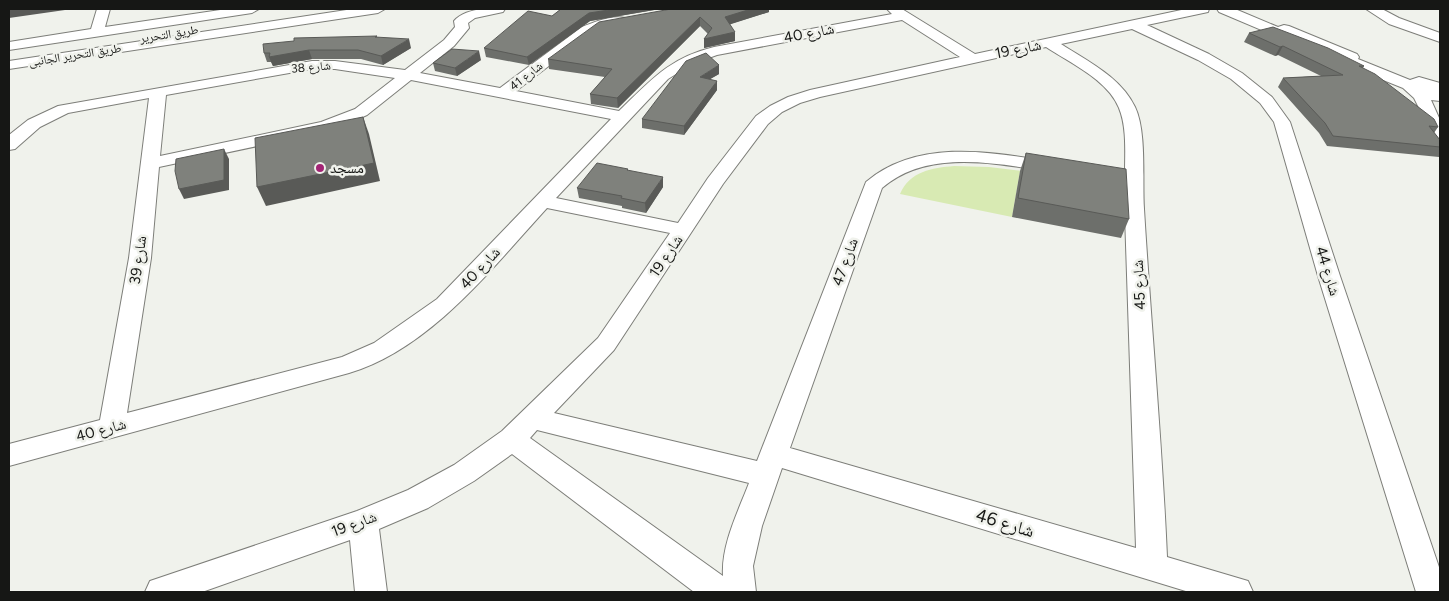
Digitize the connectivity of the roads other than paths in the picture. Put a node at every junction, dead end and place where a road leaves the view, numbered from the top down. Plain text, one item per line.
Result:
1 (103, 9) edge
2 (252, 9) edge
3 (329, 9) edge
4 (378, 9) edge
5 (498, 9) edge
6 (1203, 9) edge
7 (1224, 9) edge
8 (1236, 9) edge
9 (1373, 9) edge
10 (277, 10) dead end
11 (899, 12) edge
12 (634, 18) edge
13 (1133, 24) junction
14 (204, 25) junction
15 (96, 32) junction
16 (156, 33) junction
17 (1440, 38) edge
18 (30, 42) junction
19 (1048, 43) junction
20 (9, 46) edge
21 (87, 47) junction
22 (9, 51) edge
23 (56, 51) junction
24 (971, 58) junction
25 (9, 59) edge
26 (9, 65) edge
27 (407, 74) junction
28 (1440, 79) edge
29 (1415, 85) junction
30 (1440, 88) edge
31 (158, 92) junction
32 (504, 93) junction
33 (1440, 96) edge
34 (1440, 104) edge
35 (624, 117) junction
36 (1440, 134) edge
37 (9, 145) edge
38 (149, 164) junction
39 (1133, 180) junction
40 (543, 201) junction
41 (684, 230) junction
42 (534, 419) junction
43 (112, 427) junction
44 (512, 439) junction
45 (9, 455) edge
46 (769, 464) junction
47 (363, 522) junction
48 (1152, 567) junction
49 (161, 592) edge
50 (370, 592) edge
51 (719, 592) edge
52 (740, 592) edge
53 (1237, 592) edge
54 (1432, 592) edge

1 - 15 street
2 - 15 street, طريق التحرير الجانبى
3 - 14 street, طريق التحرير
4 - 23 street, طريق التحرير الجانبى
5 - 27 street
6 - 13 street, شارع 19
7 - 29 street
8 - 29 street
9 - 17 street
10 - 14 street, طريق التحرير
11 - 24 street
11 - 35 street, شارع 40
12 - 32 street, شارع 41
13 - 19 street, شارع 19
13 - 54 street, شارع 44
14 - 16 street, طريق التحرير
15 - 18 street, طريق التحرير الجانبى
16 - 21 street, طريق التحرير
16 - 23 street, طريق التحرير
18 - 20 street, طريق التحرير الجانبى
18 - 23 street
19 - 24 street, شارع 19
19 - 39 street, شارع 45
21 - 23 street
21 - 25 street, طريق التحرير
22 - 23 street, طريق التحرير
23 - 26 street, طريق التحرير الجانبى
24 - 41 street, شارع 19
27 - 31 street, شارع 38
27 - 32 street, شارع 38
27 - 38 street
28 - 29 street
29 - 30 street
29 - 33 street
29 - 36 street
31 - 37 street, شارع 38
31 - 38 street, شارع 39
32 - 35 street, شارع 38
33 - 34 street
35 - 40 street, شارع 40
38 - 43 street, شارع 39
39 - 46 street, شارع 47
39 - 48 street, شارع 45
40 - 41 street
40 - 43 street, شارع 40
41 - 42 street, شارع 19
42 - 44 street, شارع 19
42 - 46 street, شارع 46
43 - 45 street, شارع 40
44 - 47 street, شارع 19
44 - 51 street
46 - 48 street, شارع 46
46 - 52 street, شارع 47
47 - 49 street, شارع 19
47 - 50 street
48 - 53 street, شارع 46

